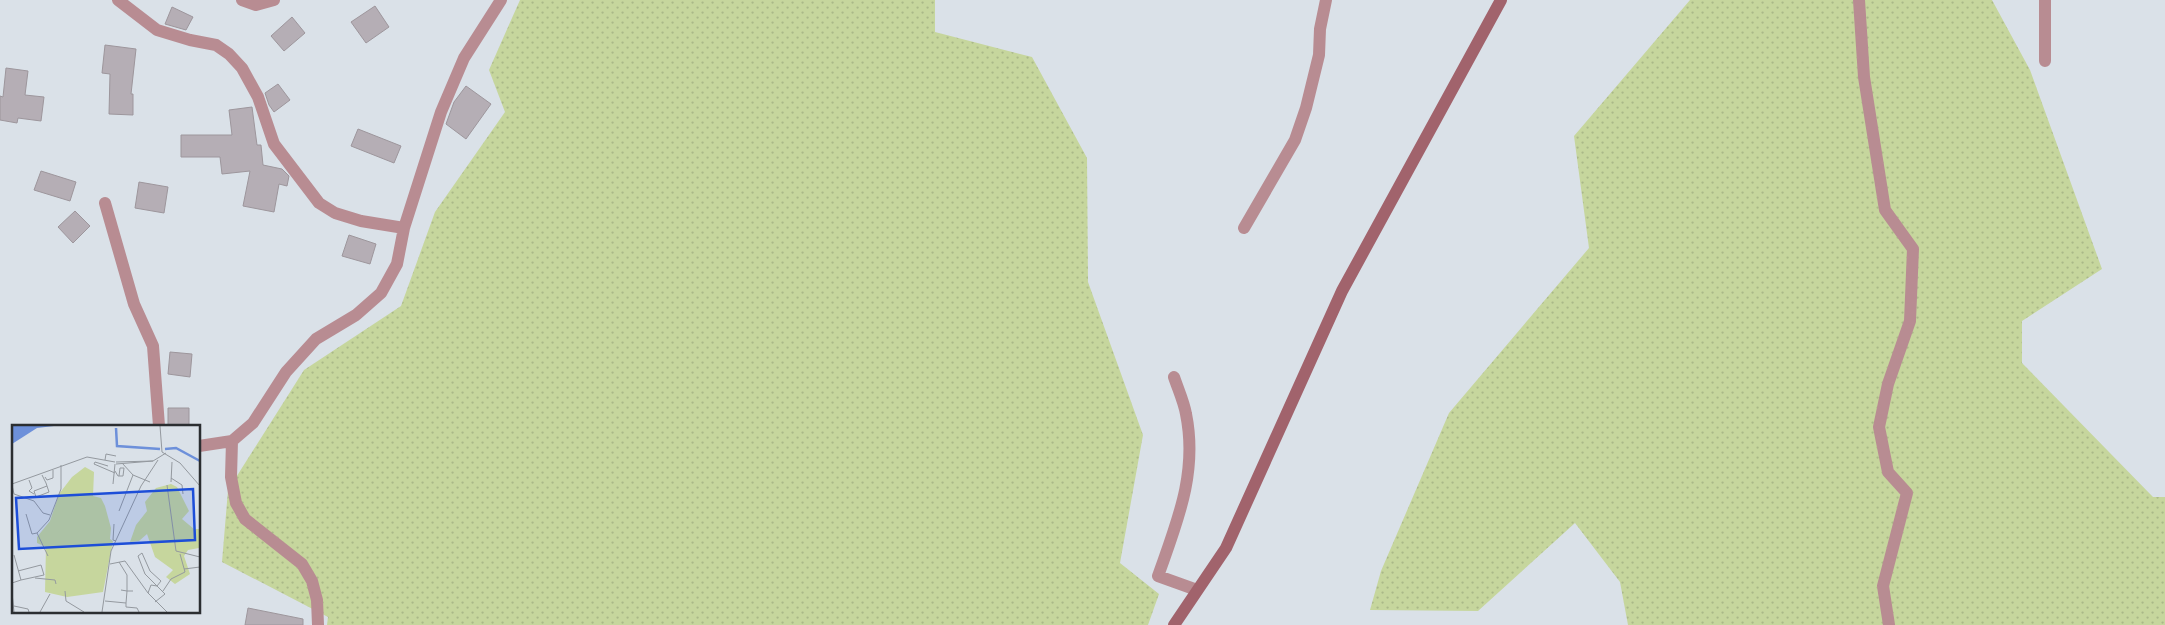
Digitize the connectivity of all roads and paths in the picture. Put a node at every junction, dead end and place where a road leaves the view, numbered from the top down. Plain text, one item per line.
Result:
1 (118, 0) edge
2 (242, 0) edge
3 (274, 0) edge
4 (501, 0) edge
5 (1326, 0) edge
6 (1501, 0) edge
7 (1859, 0) edge
8 (2045, 0) edge
9 (2046, 61) dead end
10 (106, 203) dead end
11 (404, 228) junction
12 (1244, 228) dead end
13 (1174, 377) dead end
14 (159, 425) edge
15 (232, 441) junction
16 (200, 446) edge
17 (1197, 590) junction
18 (318, 625) edge
19 (1174, 625) edge
20 (1889, 625) edge

1 - 11 street
2 - 3 street
4 - 11 street
5 - 12 street
6 - 17 street
7 - 20 street
8 - 9 street
10 - 14 street
11 - 15 street
13 - 17 street
15 - 16 street
15 - 18 street
17 - 19 street

